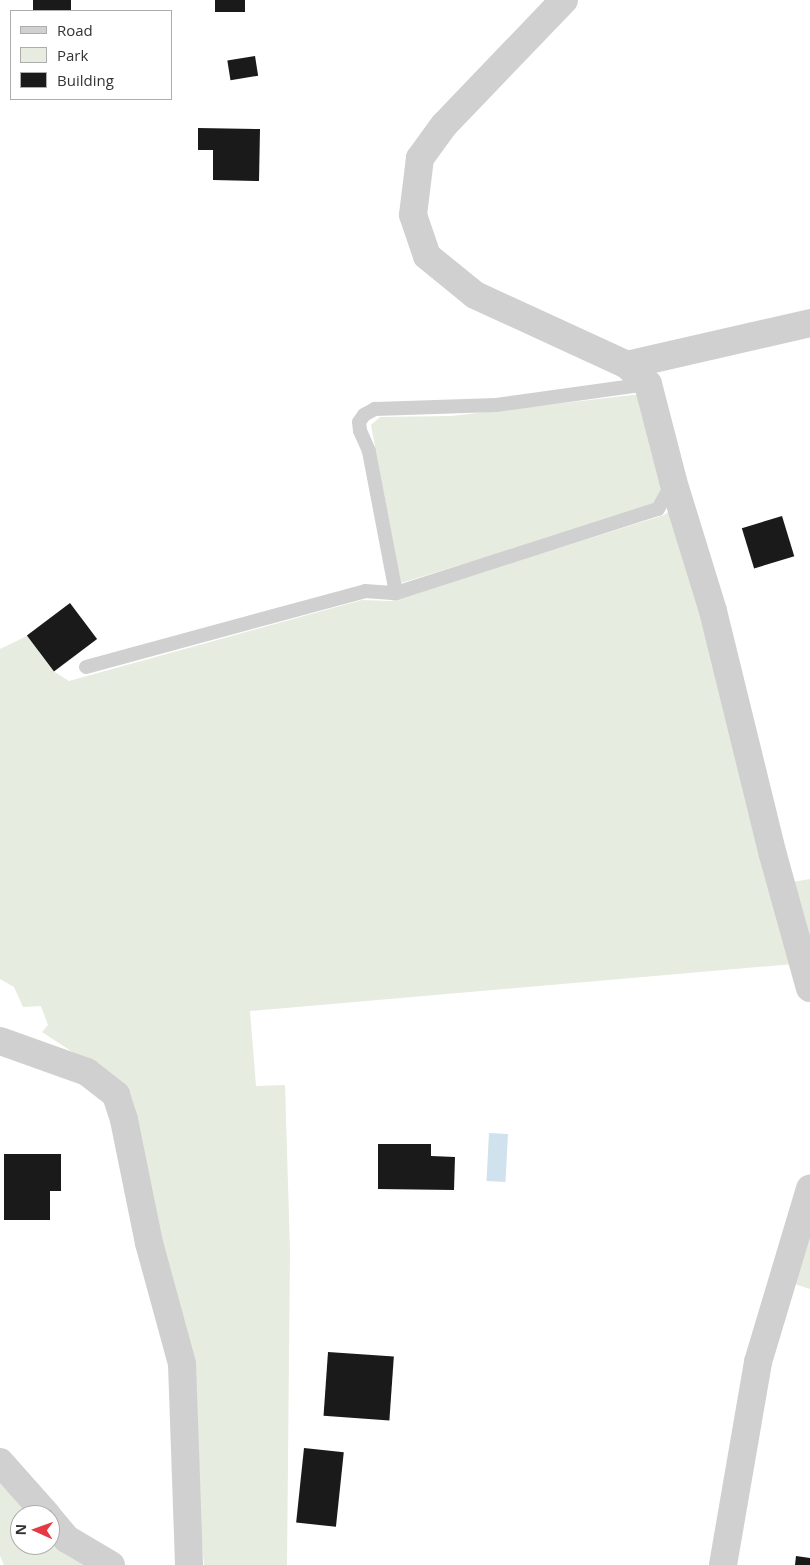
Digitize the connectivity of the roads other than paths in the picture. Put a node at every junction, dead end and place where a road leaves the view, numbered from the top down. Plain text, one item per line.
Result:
1 (564, 0) edge
2 (810, 323) edge
3 (627, 365) junction
4 (648, 384) junction
5 (673, 481) junction
6 (396, 593) junction
7 (86, 667) dead end
8 (810, 988) edge
9 (0, 1041) edge
10 (810, 1189) edge
11 (0, 1462) edge
12 (38, 1505) edge
13 (60, 1531) edge
14 (111, 1565) edge
15 (189, 1565) edge
16 (723, 1565) edge

1 - 3 street
2 - 3 street
3 - 4 street
4 - 5 street
4 - 6 lane
5 - 6 lane
5 - 8 street
6 - 7 lane
9 - 15 street
10 - 16 street
11 - 12 street
13 - 14 street

